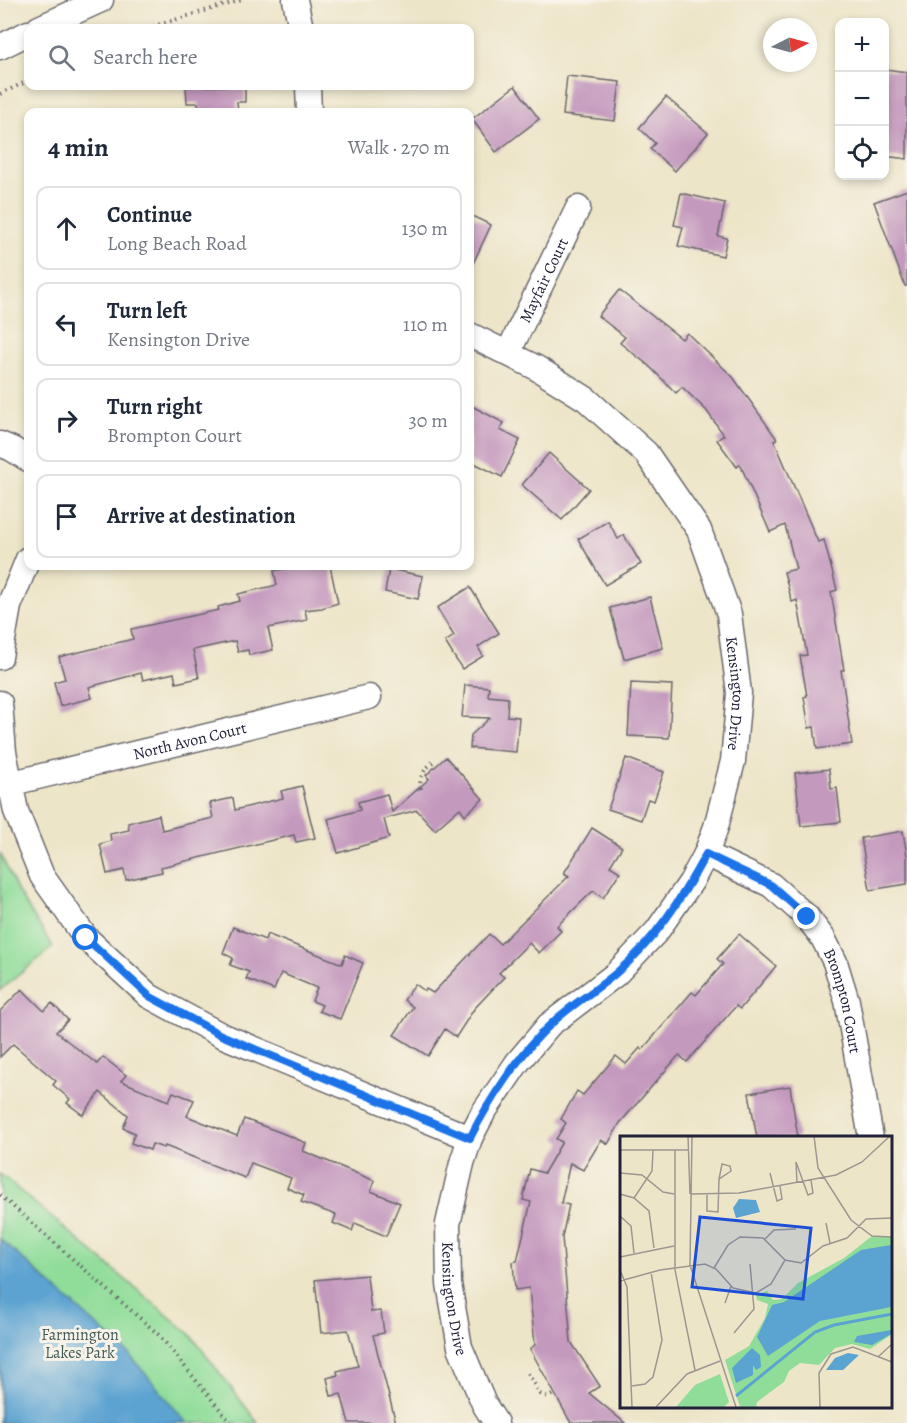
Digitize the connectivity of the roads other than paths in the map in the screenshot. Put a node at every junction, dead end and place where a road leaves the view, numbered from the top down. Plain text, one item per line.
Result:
1 (101, 0) edge
2 (295, 0) edge
3 (48, 24) edge
4 (300, 24) edge
5 (24, 35) edge
6 (0, 46) edge
7 (308, 90) edge
8 (309, 108) edge
9 (579, 208) dead end
10 (474, 337) edge
11 (508, 353) junction
12 (0, 444) edge
13 (24, 456) edge
14 (24, 569) edge
15 (0, 657) edge
16 (369, 697) dead end
17 (0, 703) edge
18 (5, 785) edge
19 (706, 854) junction
20 (871, 1136) edge
21 (470, 1138) junction
22 (495, 1423) edge

1 - 3 street
2 - 4 street
5 - 6 street
7 - 8 street
9 - 11 street, Mayfair Court
10 - 11 street, Kensington Drive
11 - 19 street, Kensington Drive
12 - 13 street
14 - 15 street
16 - 18 street, North Avon Court
17 - 18 street
18 - 21 street
19 - 20 street, Brompton Court
19 - 21 street, Kensington Drive
21 - 22 street, Kensington Drive

